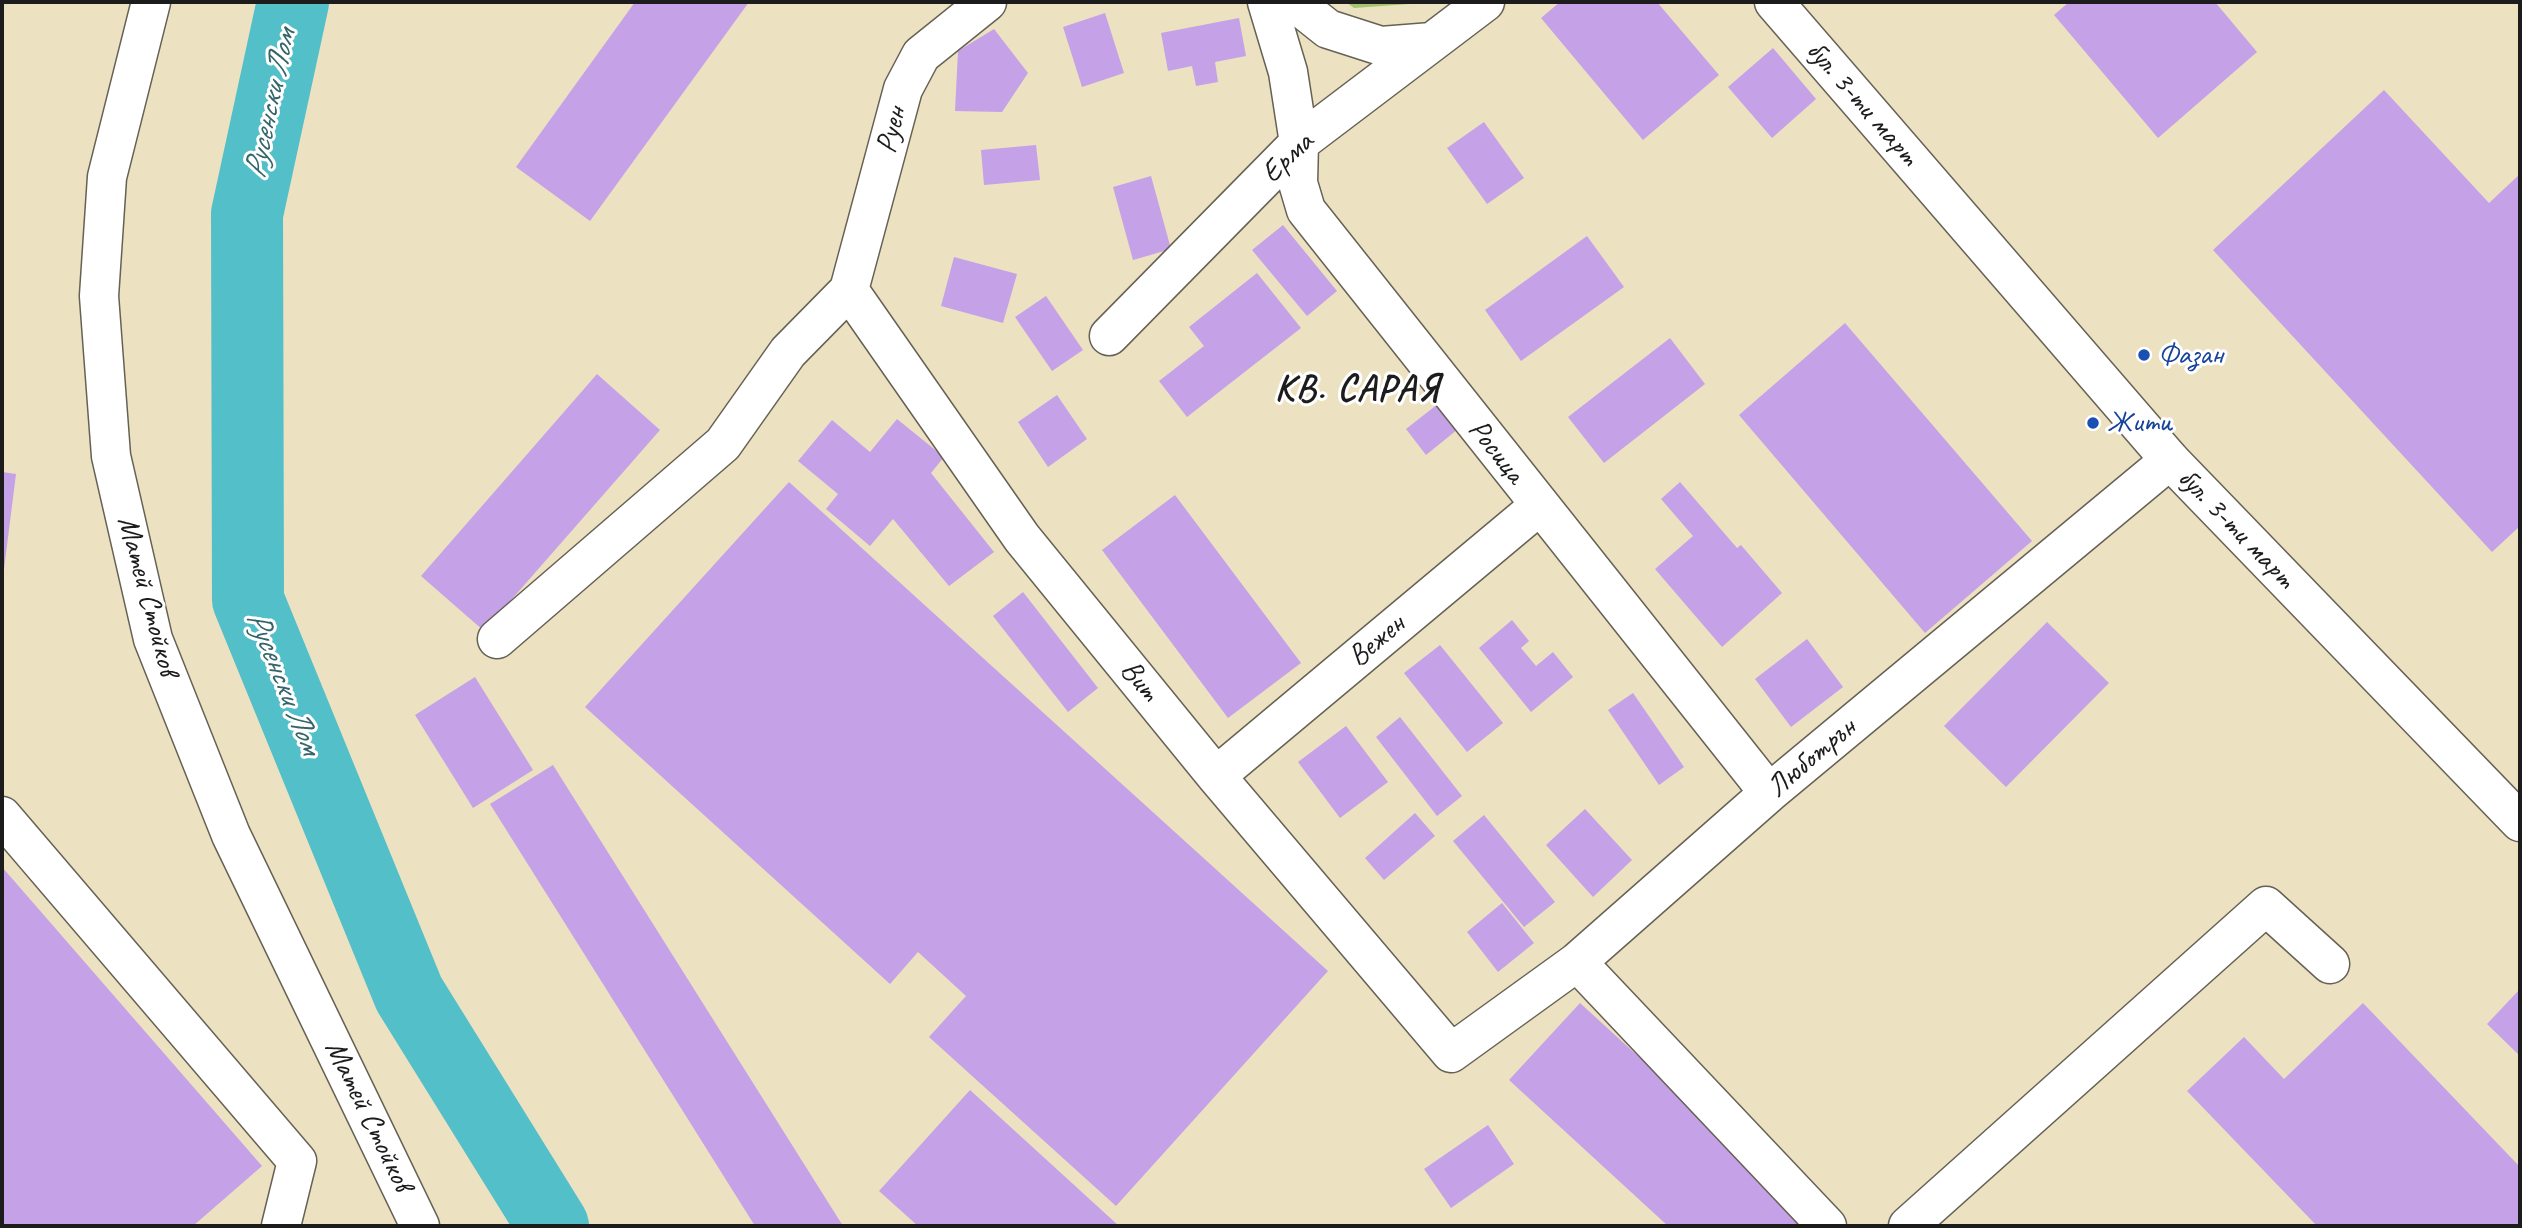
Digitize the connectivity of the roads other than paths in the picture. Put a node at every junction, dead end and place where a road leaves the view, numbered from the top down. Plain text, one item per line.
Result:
1 (151, 2) edge
2 (987, 2) edge
3 (1267, 2) edge
4 (1294, 2) edge
5 (1485, 2) edge
6 (1774, 2) edge
7 (1433, 42) junction
8 (1299, 143) junction
9 (849, 290) junction
10 (1110, 336) dead end
11 (2171, 460) junction
12 (1539, 506) junction
13 (497, 639) dead end
14 (1216, 776) junction
15 (1769, 793) junction
16 (2, 816) edge
17 (2520, 822) edge
18 (1577, 962) junction
19 (2330, 964) dead end
20 (1451, 1053) joint
21 (281, 1226) edge
22 (420, 1226) edge
23 (1827, 1226) edge
24 (1908, 1226) edge

1 - 22 street, Матей Стойков
2 - 9 street, Руен
3 - 8 street, Росица
4 - 7 street
5 - 7 street, Ерма
6 - 11 street, бул. 3-ти март
7 - 8 street, Ерма
8 - 10 street, Ерма
8 - 12 street, Росица
9 - 13 street
9 - 14 street, Вит
11 - 15 street, Люботрън
11 - 17 street, бул. 3-ти март
12 - 14 street, Вежен
12 - 15 street, Росица
14 - 20 street, Вит
15 - 18 street, Люботрън
16 - 21 street
18 - 20 street, Люботрън
18 - 23 street
19 - 24 street

